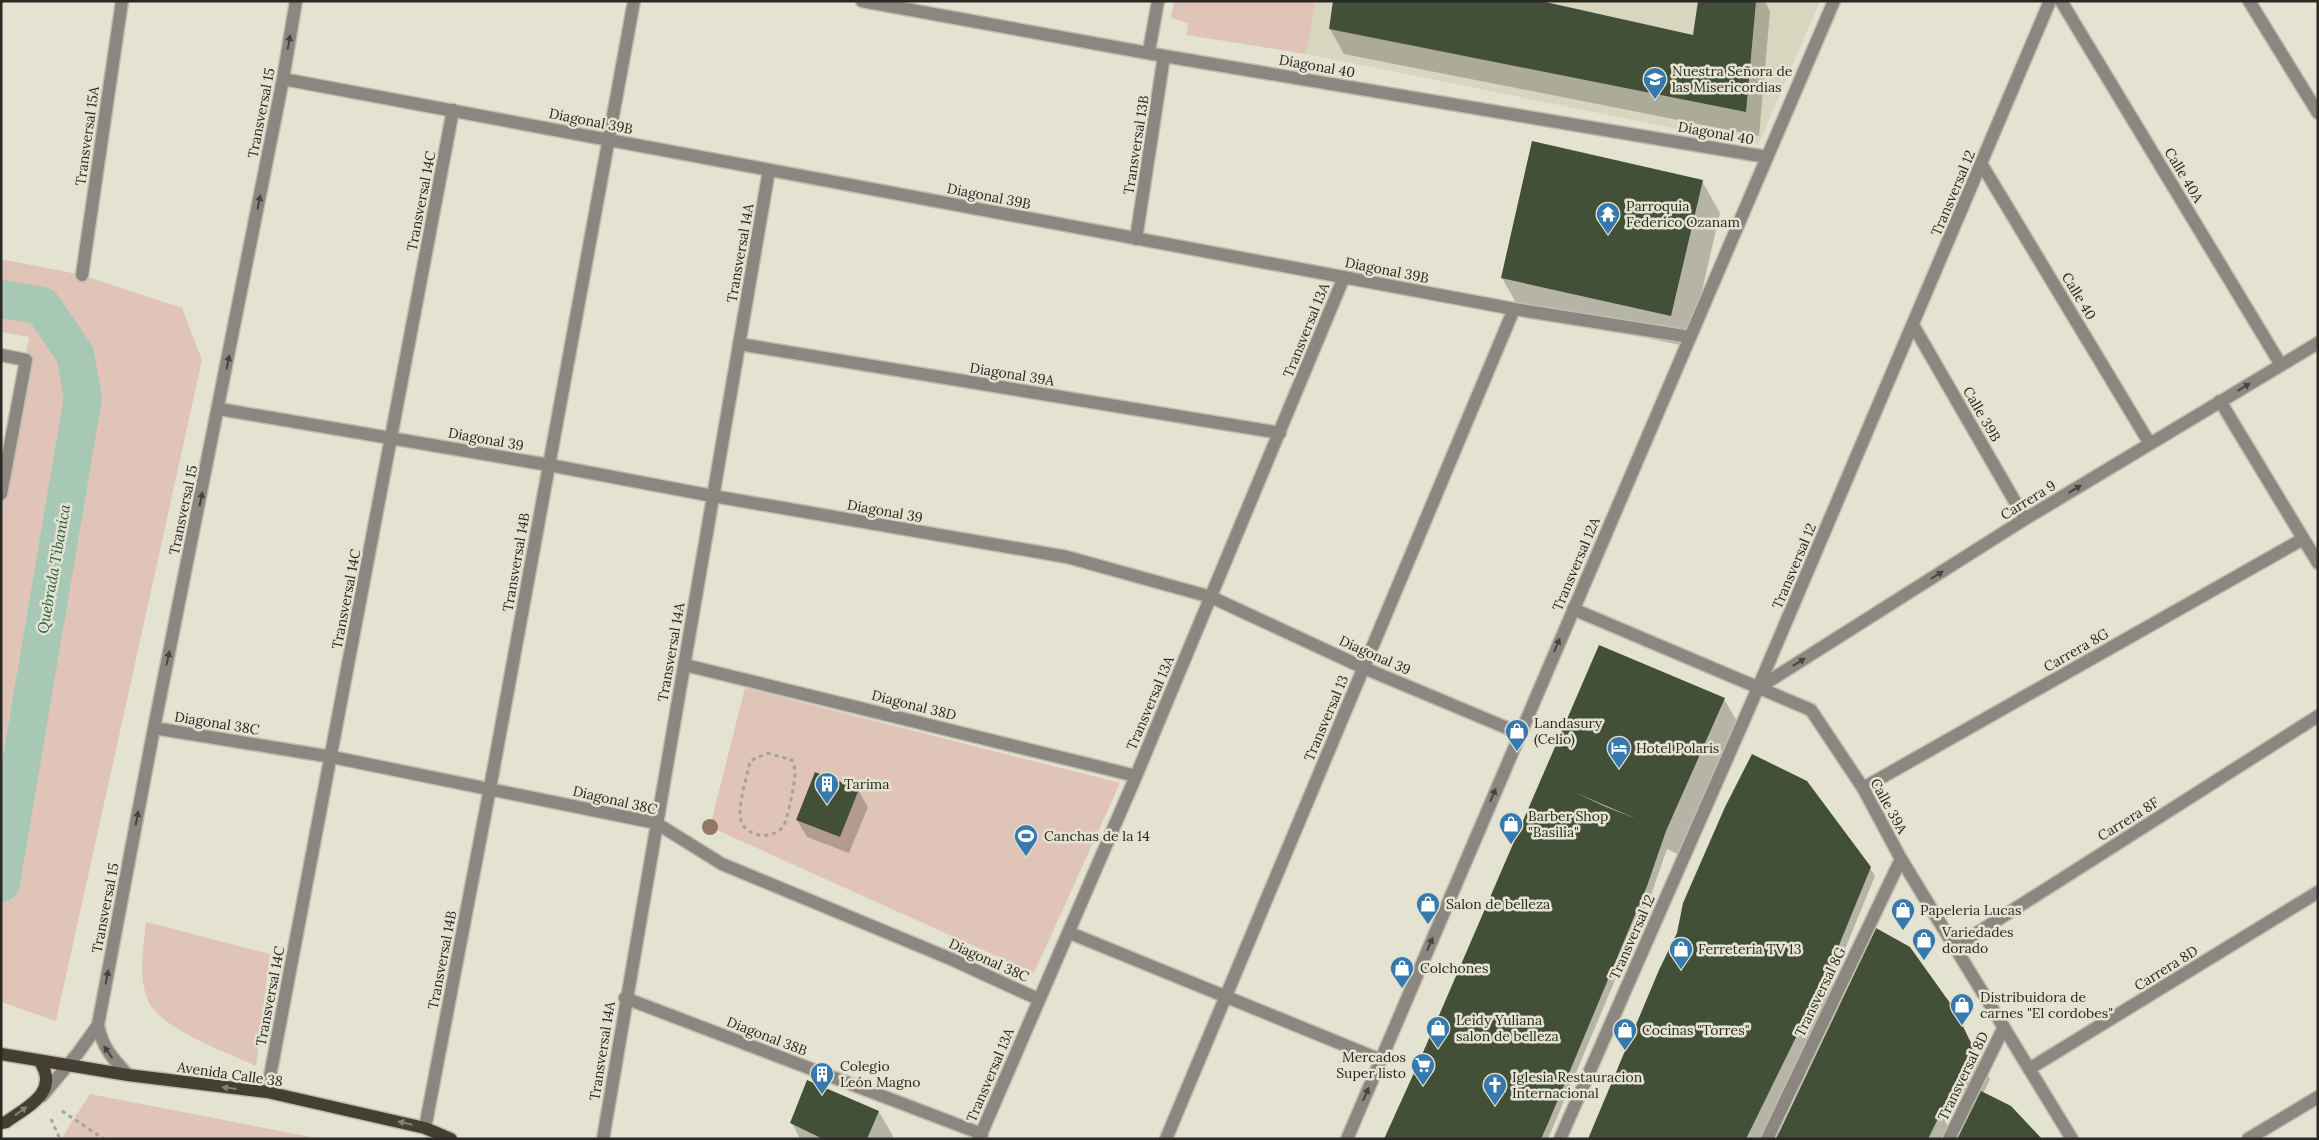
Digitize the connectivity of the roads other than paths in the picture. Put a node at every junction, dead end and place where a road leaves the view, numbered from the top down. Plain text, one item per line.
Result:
1 (122, 1) edge
2 (296, 1) edge
3 (634, 1) edge
4 (862, 1) edge
5 (1158, 1) edge
6 (1834, 1) edge
7 (2050, 1) edge
8 (2061, 1) edge
9 (2249, 1) edge
10 (1149, 51) junction
11 (1164, 56) junction
12 (283, 79) junction
13 (453, 110) junction
14 (2318, 113) edge
15 (609, 140) junction
16 (1767, 157) junction
17 (1982, 165) junction
18 (769, 170) junction
19 (1136, 239) junction
20 (82, 275) dead end
21 (1344, 277) junction
22 (1514, 309) junction
23 (1913, 325) junction
24 (1690, 337) junction
25 (2318, 343) edge
26 (739, 344) junction
27 (1, 355) edge
28 (2281, 365) junction
29 (2220, 401) junction
30 (219, 410) junction
31 (1280, 433) junction
32 (392, 438) junction
33 (2150, 444) junction
34 (549, 465) junction
35 (1, 494) edge
36 (713, 496) junction
37 (2025, 519) junction
38 (2303, 539) junction
39 (2318, 563) edge
40 (1211, 597) junction
41 (1573, 609) junction
42 (685, 665) junction
43 (1364, 668) junction
44 (1758, 688) junction
45 (2318, 716) edge
46 (154, 728) junction
47 (1519, 733) junction
48 (332, 757) junction
49 (1136, 776) junction
50 (490, 788) junction
51 (1863, 788) junction
52 (656, 823) junction
53 (1901, 859) junction
54 (2318, 892) edge
55 (1070, 933) junction
56 (1955, 947) junction
57 (1225, 997) junction
58 (625, 998) junction
59 (1038, 999) junction
60 (98, 1025) junction
61 (2004, 1027) junction
62 (1, 1054) edge
63 (1381, 1060) junction
64 (40, 1062) junction
65 (68, 1066) junction
66 (2029, 1069) junction
67 (128, 1075) junction
68 (267, 1092) junction
69 (41, 1097) junction
70 (2318, 1097) edge
71 (1, 1123) edge
72 (425, 1128) junction
73 (981, 1136) edge
74 (451, 1139) edge
75 (603, 1139) edge
76 (1166, 1139) edge
77 (1348, 1139) edge
78 (1560, 1139) edge
79 (1767, 1139) edge
80 (1949, 1139) edge
81 (2072, 1139) edge
82 (2248, 1139) edge

1 - 20 street, Transversal 15A
12 -> 2 street, Transversal 15
3 - 15 street, Transversal 14B
4 - 10 street, Diagonal 40
5 - 10 street
6 - 16 street, Transversal 12A
7 - 17 street, Transversal 12
8 - 28 street, Calle 40A
9 - 14 street
10 - 11 street, Diagonal 40
11 - 16 street, Diagonal 40
11 - 19 street, Transversal 13B
12 - 13 street, Diagonal 39B
30 -> 12 street, Transversal 15
13 - 15 street, Diagonal 39B
13 - 32 street, Transversal 14C
15 - 18 street, Diagonal 39B
15 - 34 street, Transversal 14B
16 - 24 street, Transversal 12A
17 - 23 street, Transversal 12
17 - 33 street, Calle 40
18 - 19 street, Diagonal 39B
18 - 26 street, Transversal 14A
19 - 21 street, Diagonal 39B
21 - 22 street, Diagonal 39B
21 - 31 street, Transversal 13A
22 - 24 street, Diagonal 39B
22 - 43 street, Transversal 13
23 - 37 street, Calle 39B
23 - 44 street, Transversal 12
24 - 41 street, Transversal 12A
25 - 28 street, Carrera 9
26 - 31 street, Diagonal 39A
26 - 36 street, Transversal 14A
27 - 35 street
29 -> 28 street, Carrera 9
29 - 33 street, Carrera 9
29 - 38 street
30 - 32 street, Diagonal 39
46 -> 30 street, Transversal 15
31 - 40 street, Transversal 13A
32 - 34 street, Diagonal 39
32 - 48 street, Transversal 14C
37 -> 33 street, Carrera 9
34 - 36 street, Diagonal 39
34 - 50 street, Transversal 14B
36 - 40 street, Diagonal 39
36 - 42 street, Transversal 14A
44 -> 37 street, Carrera 9
38 - 39 street
38 - 51 street, Carrera 8G
40 - 43 street, Diagonal 39
40 - 49 street, Transversal 13A
41 - 44 street, Calle 39A
47 -> 41 street, Transversal 12A
42 - 49 street, Diagonal 38D
42 - 52 street, Transversal 14A
43 - 47 street, Diagonal 39
43 - 57 street, Transversal 13
44 - 51 street, Calle 39A
44 - 78 street, Transversal 12
45 - 56 street, Carrera 8F
46 - 48 street, Diagonal 38C
60 -> 46 street, Transversal 15
63 -> 47 street, Transversal 12A
48 - 50 street, Diagonal 38C
48 - 68 street, Transversal 14C
49 - 55 street, Transversal 13A
50 - 52 street, Diagonal 38C
50 - 72 street, Transversal 14B
51 - 53 street, Calle 39A
52 - 58 street, Transversal 14A
52 - 59 street, Diagonal 38C
53 - 56 street, Calle 39A
53 - 79 street, Transversal 8G
54 - 66 street, Carrera 8D
55 - 57 street
55 - 59 street, Transversal 13A
56 - 61 street, Calle 39A
57 - 63 street
57 - 76 street, Transversal 13
58 - 73 street, Diagonal 38B
58 - 75 street, Transversal 14A
59 - 73 street, Transversal 13A
60 - 65 street
67 -> 60 street
61 - 66 street, Calle 39A
61 - 80 street, Transversal 8D
62 - 64 main road, Avenida Calle 38
77 -> 63 street, Transversal 12A
64 - 65 main road, Avenida Calle 38
64 - 69 main road
65 - 67 main road, Avenida Calle 38
65 - 69 street
66 - 81 street, Calle 39A
68 -> 67 main road, Avenida Calle 38
72 -> 68 main road, Avenida Calle 38
71 -> 69 main road
70 - 82 street
72 - 74 main road, Avenida Calle 38

